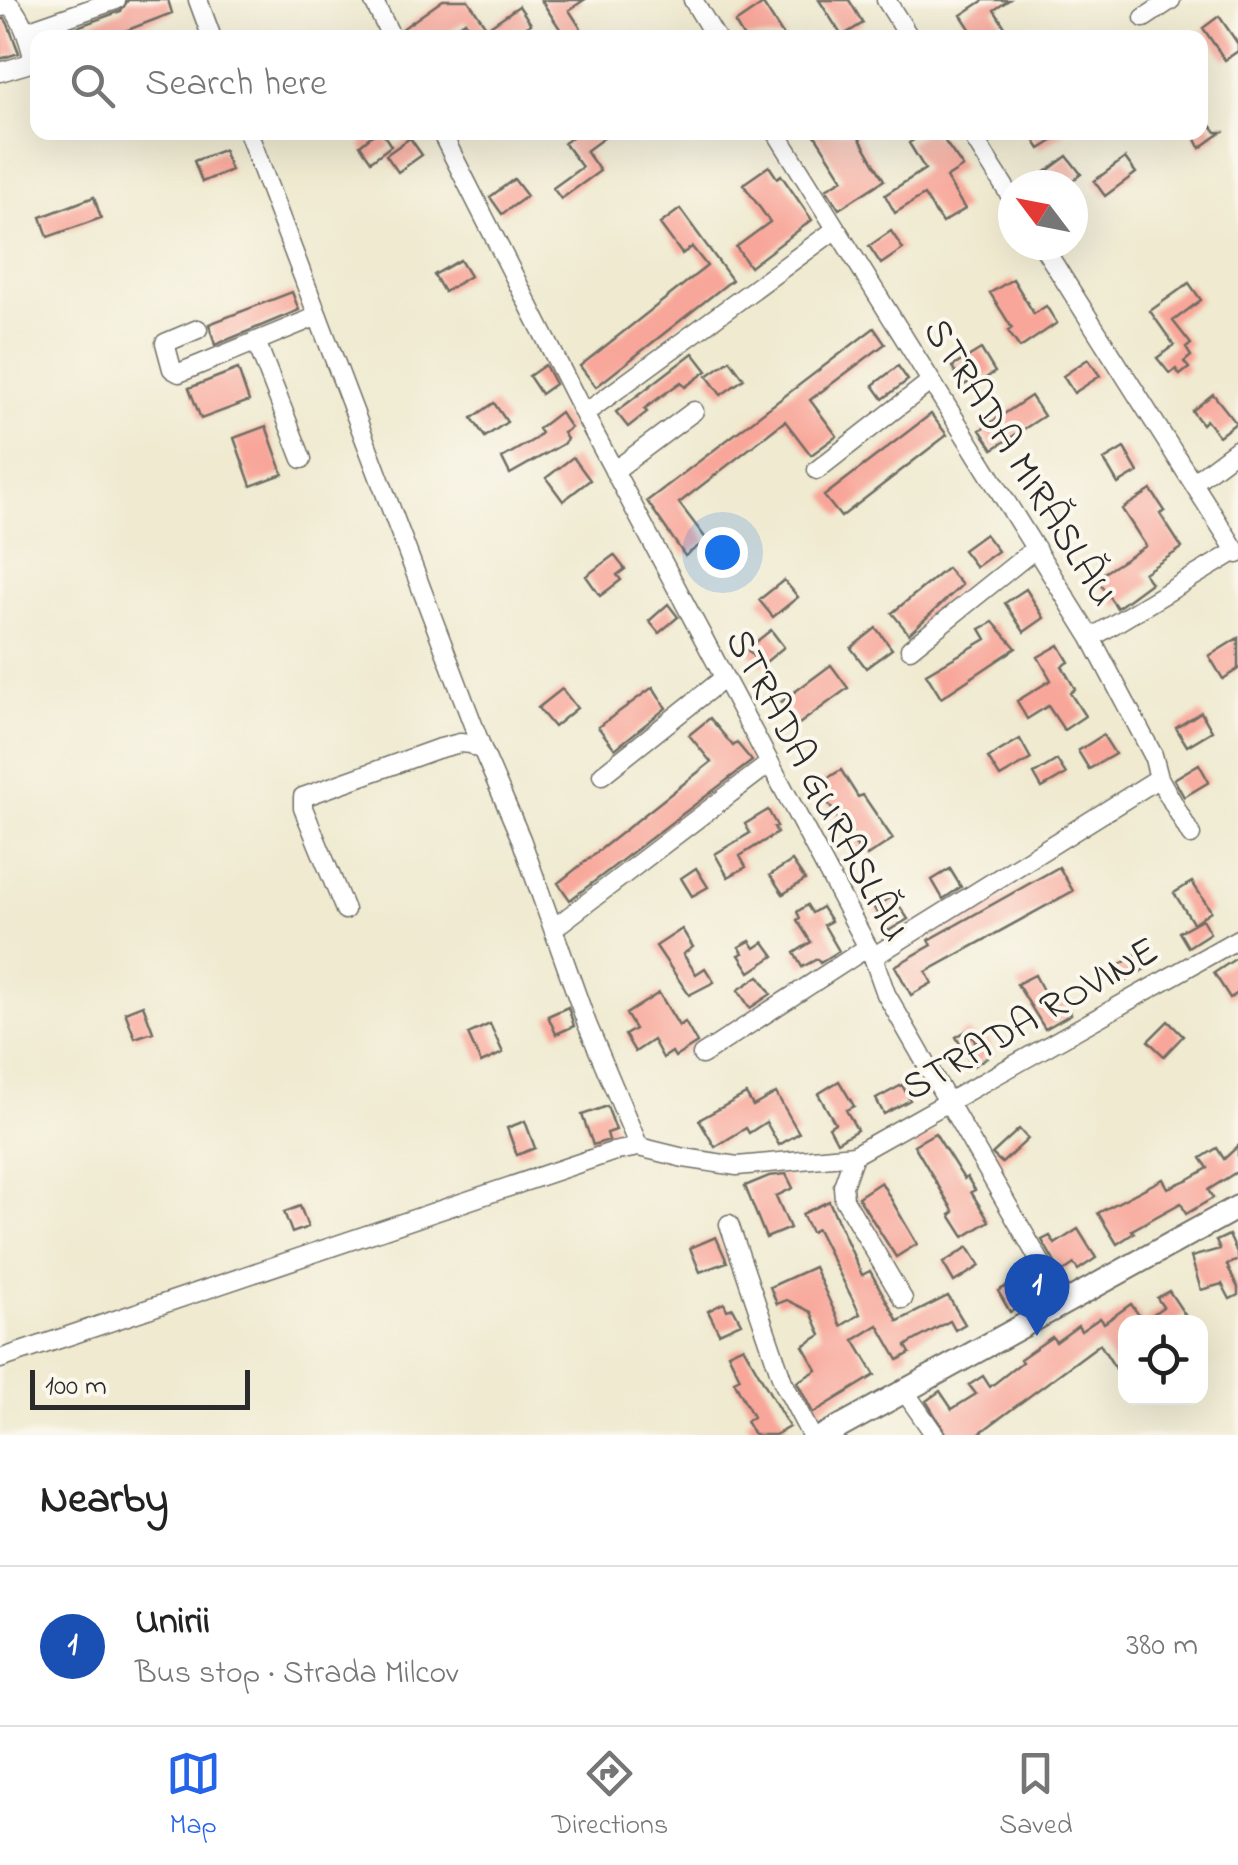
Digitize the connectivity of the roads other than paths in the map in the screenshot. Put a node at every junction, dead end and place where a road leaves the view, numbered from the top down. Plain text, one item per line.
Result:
1 (116, 0) edge
2 (198, 0) edge
3 (373, 0) edge
4 (693, 0) edge
5 (886, 0) edge
6 (1170, 0) edge
7 (0, 7) edge
8 (1144, 18) dead end
9 (209, 30) edge
10 (388, 30) edge
11 (711, 30) edge
12 (905, 30) edge
13 (26, 31) junction
14 (30, 51) edge
15 (30, 62) edge
16 (0, 72) edge
17 (251, 140) edge
18 (445, 140) edge
19 (781, 140) edge
20 (975, 140) edge
21 (998, 176) edge
22 (836, 228) junction
23 (1052, 260) edge
24 (318, 316) junction
25 (198, 329) dead end
26 (256, 342) junction
27 (932, 381) junction
28 (694, 411) dead end
29 (584, 414) junction
30 (1238, 448) edge
31 (302, 460) dead end
32 (817, 470) dead end
33 (614, 471) junction
34 (1194, 482) junction
35 (1036, 548) junction
36 (1237, 553) edge
37 (1091, 638) junction
38 (910, 650) dead end
39 (724, 678) junction
40 (483, 751) junction
41 (770, 764) junction
42 (602, 775) dead end
43 (1159, 778) junction
44 (1192, 835) dead end
45 (344, 910) dead end
46 (554, 928) junction
47 (1238, 939) edge
48 (870, 952) junction
49 (702, 1056) dead end
50 (947, 1104) junction
51 (639, 1147) junction
52 (854, 1155) junction
53 (1238, 1207) edge
54 (729, 1224) dead end
55 (904, 1300) dead end
56 (1064, 1303) junction
57 (0, 1359) edge
58 (905, 1392) junction
59 (811, 1435) edge
60 (826, 1435) edge
61 (935, 1435) edge

1 - 13 street
2 - 9 street
3 - 10 street
4 - 11 street
5 - 12 street
6 - 8 street
7 - 13 street
13 - 14 street
15 - 16 street
17 - 24 street
18 - 29 street, STRADA GURASLĂU
19 - 22 street, STRADA MIRĂSLĂU
20 - 21 street
22 - 27 street, STRADA MIRĂSLĂU
22 - 29 street
23 - 34 street
24 - 26 street
24 - 40 street
25 - 26 street
26 - 31 street
27 - 32 street
27 - 35 street, STRADA MIRĂSLĂU
28 - 33 street
29 - 33 street, STRADA GURASLĂU
30 - 34 street
33 - 39 street, STRADA GURASLĂU
34 - 36 street
35 - 37 street, STRADA MIRĂSLĂU
35 - 38 street
36 - 37 street
37 - 43 street, STRADA MIRĂSLĂU
39 - 41 street, STRADA GURASLĂU
39 - 42 street
40 - 45 street
40 - 46 street
41 - 46 street
41 - 48 street, STRADA GURASLĂU
43 - 44 street, STRADA MIRĂSLĂU
43 - 48 street
46 - 51 street
47 - 50 street, STRADA ROVINE
48 - 49 street
48 - 50 street, STRADA GURASLĂU
50 - 52 street, STRADA ROVINE
50 - 56 street, STRADA GURASLĂU
51 - 52 street
51 - 57 street
52 - 55 street
53 - 56 main road
54 - 59 street
56 - 58 main road
58 - 60 main road
58 - 61 street

